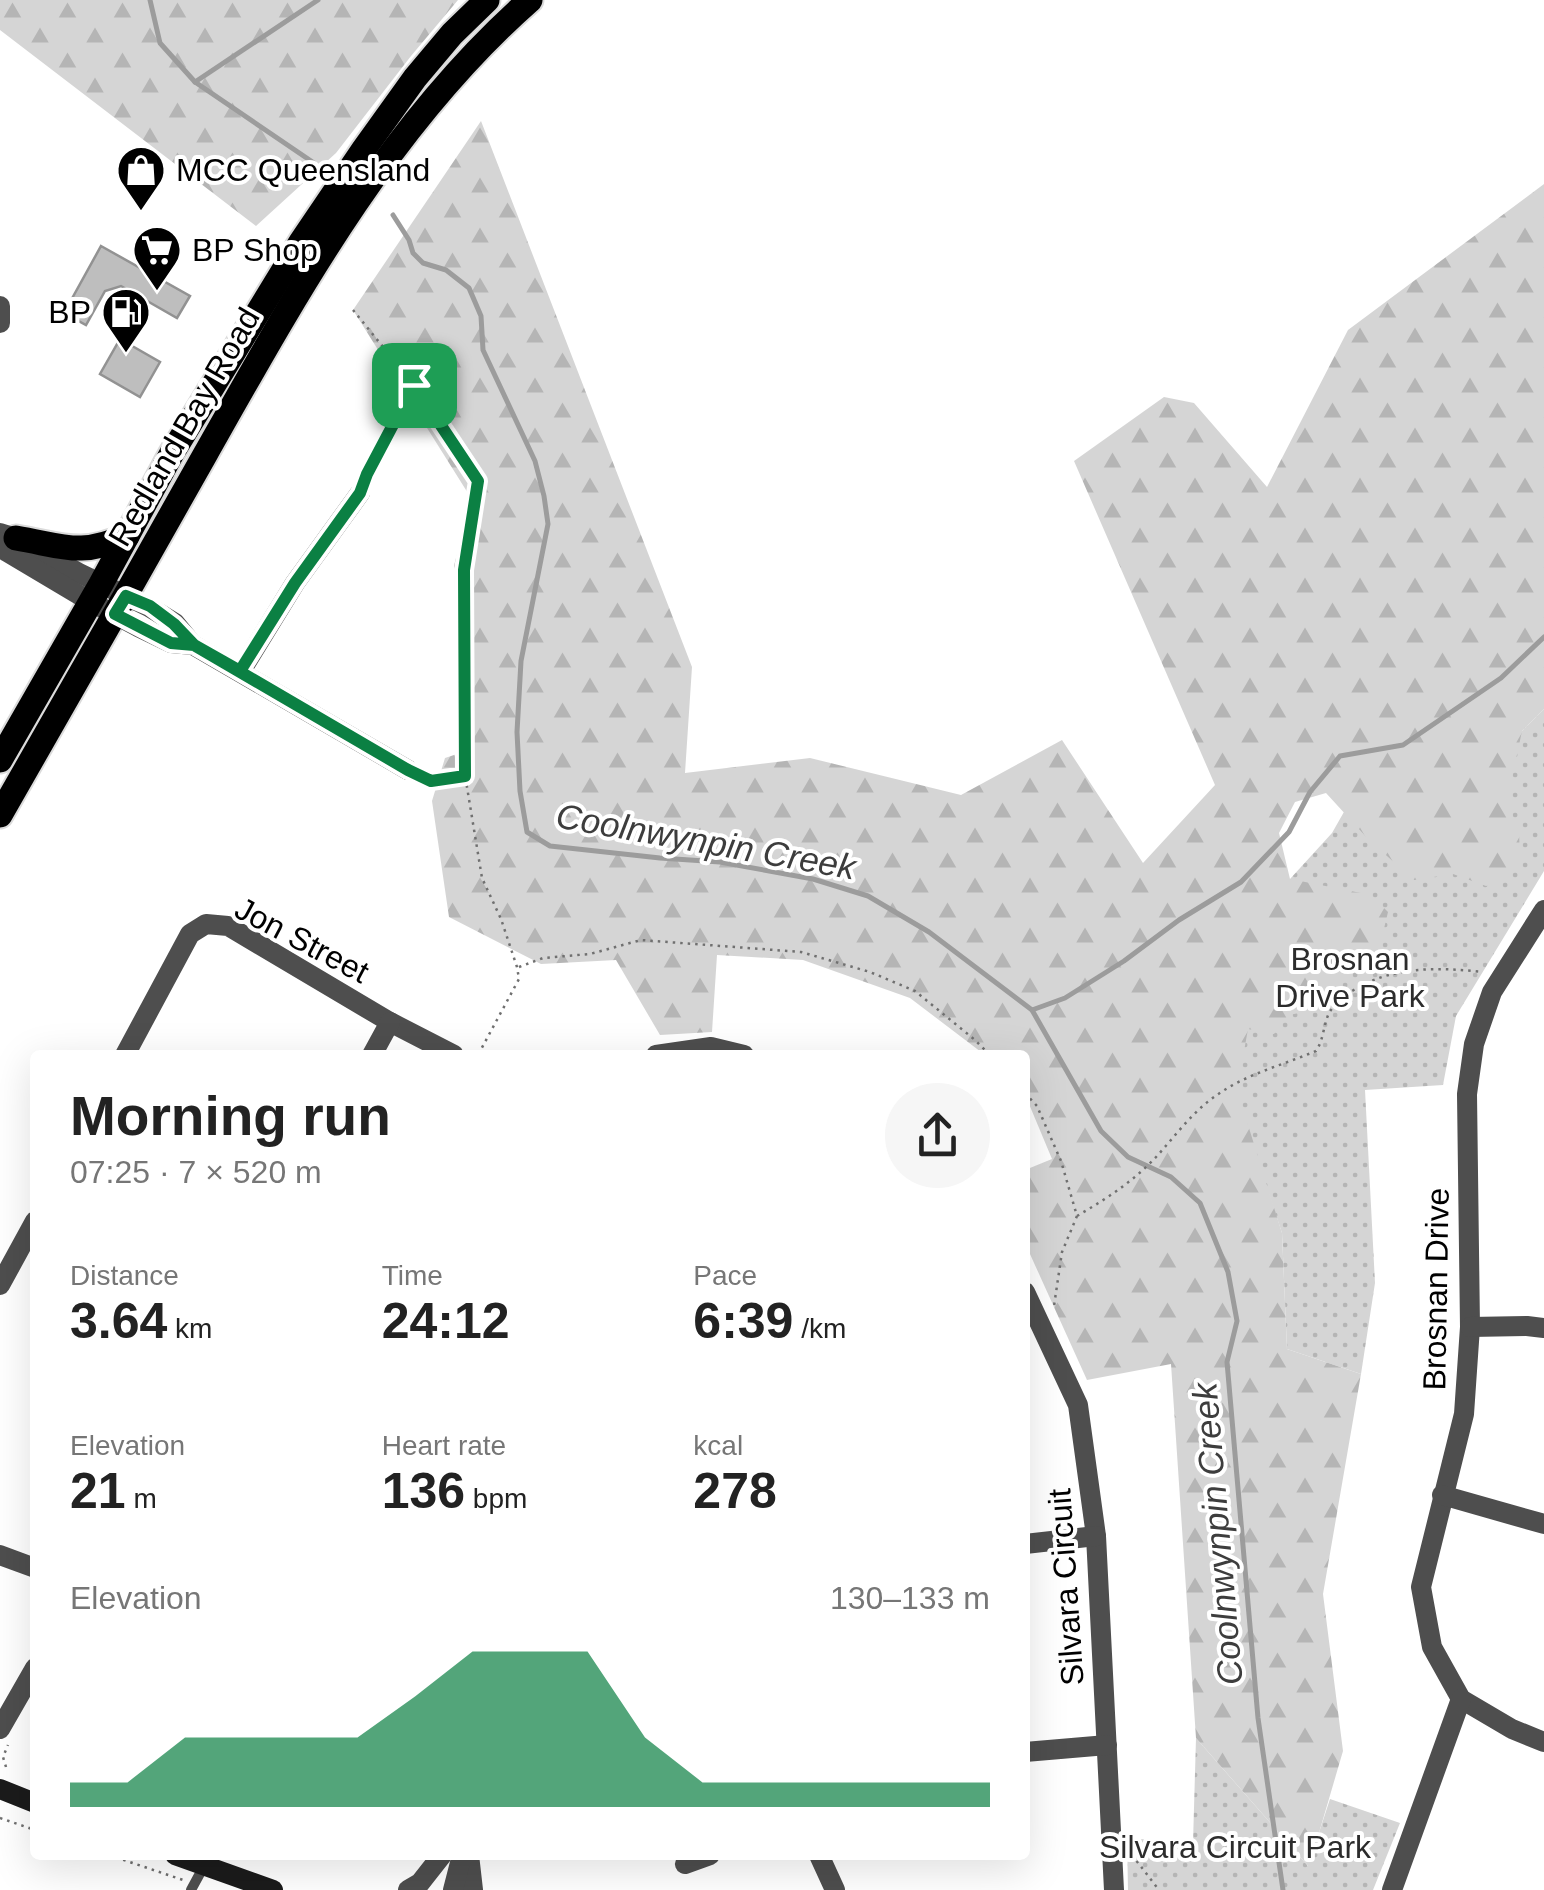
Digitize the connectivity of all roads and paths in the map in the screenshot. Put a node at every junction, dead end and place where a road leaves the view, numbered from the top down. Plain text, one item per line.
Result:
1 (467, 0) edge
2 (488, 0) edge
3 (530, 0) edge
4 (452, 34) junction
5 (0, 306) edge
6 (353, 310) dead end
7 (0, 324) edge
8 (414, 385) junction
9 (360, 493) joint
10 (127, 536) junction
11 (5, 538) edge
12 (96, 593) junction
13 (120, 605) junction
14 (240, 671) junction
15 (0, 760) edge
16 (408, 770) joint
17 (465, 776) junction
18 (0, 815) edge
19 (1544, 910) edge
20 (518, 967) junction
21 (1504, 974) junction
22 (390, 1022) junction
23 (128, 1050) edge
24 (375, 1050) edge
25 (444, 1050) edge
26 (481, 1050) edge
27 (687, 1050) edge
28 (726, 1050) edge
29 (985, 1050) edge
30 (1285, 1063) junction
31 (1288, 1072) dead end
32 (1030, 1098) edge
33 (1076, 1216) junction
34 (30, 1229) edge
35 (0, 1285) edge
36 (1030, 1303) edge
37 (1040, 1324) junction
38 (1470, 1327) junction
39 (1544, 1328) edge
40 (1442, 1496) junction
41 (1544, 1524) edge
42 (1096, 1536) junction
43 (1030, 1543) edge
44 (0, 1555) edge
45 (30, 1566) edge
46 (30, 1677) edge
47 (1462, 1699) junction
48 (0, 1729) edge
49 (1544, 1742) edge
50 (1107, 1745) junction
51 (1030, 1752) edge
52 (0, 1788) edge
53 (30, 1801) edge
54 (0, 1818) edge
55 (30, 1828) edge
56 (1111, 1828) junction
57 (126, 1860) edge
58 (179, 1860) edge
59 (438, 1860) edge
60 (441, 1860) edge
61 (461, 1860) edge
62 (470, 1860) edge
63 (696, 1860) edge
64 (820, 1860) edge
65 (685, 1864) dead end
66 (197, 1880) edge
67 (273, 1890) edge
68 (408, 1890) edge
69 (434, 1890) edge
70 (453, 1890) edge
71 (473, 1890) edge
72 (835, 1890) edge
73 (1114, 1890) edge
74 (1159, 1890) edge
75 (1392, 1890) edge

1 - 4 main road
2 - 4 main road, Redland Bay Road
3 - 13 main road, Redland Bay Road
4 - 10 main road, Redland Bay Road
5 - 7 street
6 - 8 path
8 - 9 path
8 - 17 path
9 - 14 street
10 - 11 main road
10 - 12 main road, Redland Bay Road
11 - 12 street
12 - 13 street
12 - 15 main road, Redland Bay Road
13 - 14 street
13 - 18 main road, Redland Bay Road
14 - 16 street
16 - 17 path
17 - 20 path
19 - 21 street, Brosnan Drive
20 - 26 path
20 - 29 path
21 - 30 path
21 - 38 street, Brosnan Drive
22 - 23 street, Jon Street
22 - 24 street
22 - 25 street, Jon Street
27 - 28 street
30 - 31 path
30 - 33 path
32 - 33 path
33 - 37 path
34 - 35 street
36 - 37 street, Silvara Circuit
37 - 42 street, Silvara Circuit
38 - 39 street
38 - 40 street, Brosnan Drive
40 - 41 street
40 - 47 street, Brosnan Drive
42 - 43 street
42 - 50 street, Silvara Circuit
44 - 45 street
46 - 48 street
47 - 49 street, Brosnan Drive
47 - 75 street
50 - 51 street
50 - 56 street, Silvara Circuit
52 - 53 main road
54 - 55 path
56 - 73 street, Silvara Circuit
56 - 74 path
57 - 66 path
58 - 66 main road
59 - 68 street
60 - 69 street
61 - 70 street
62 - 71 street
63 - 65 street
64 - 72 street
66 - 67 main road

